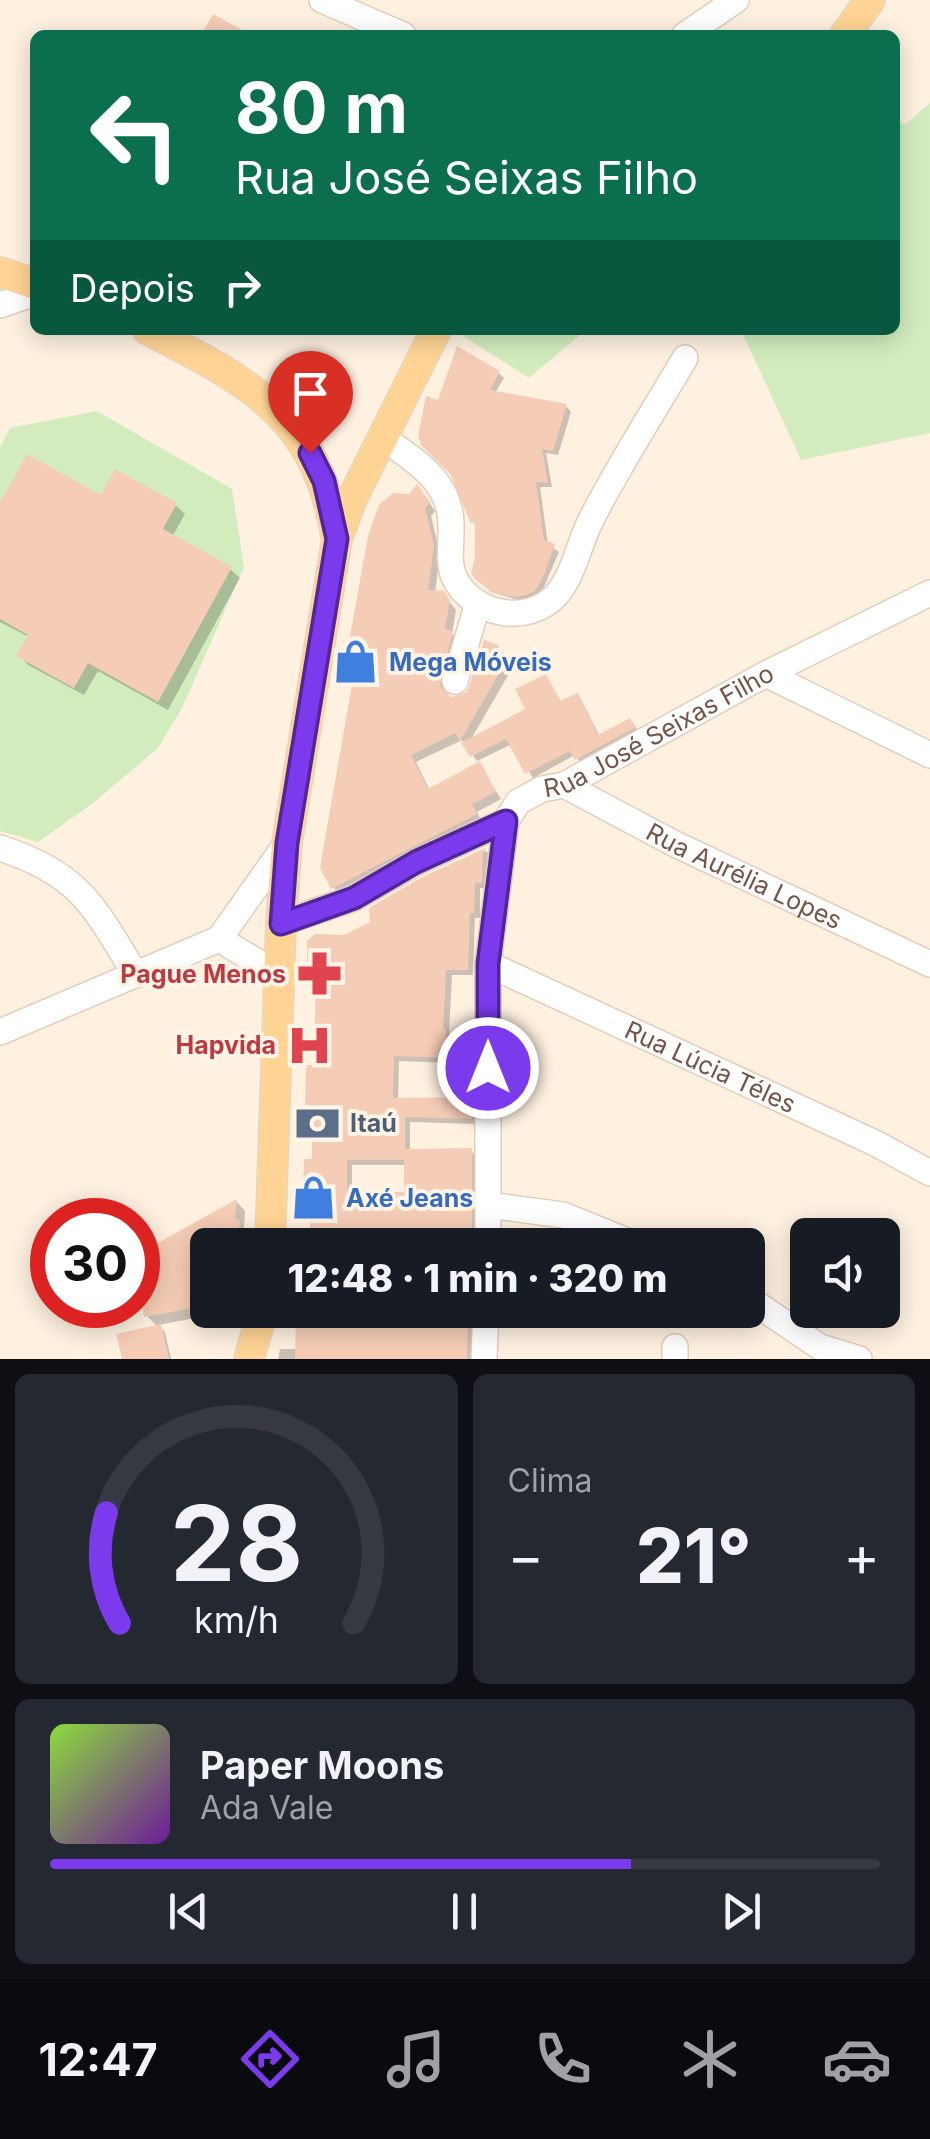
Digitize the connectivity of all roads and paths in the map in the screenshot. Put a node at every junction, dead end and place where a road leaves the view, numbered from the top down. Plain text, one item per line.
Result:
1 (322, 0) edge
2 (870, 0) edge
3 (722, 4) edge
4 (391, 30) edge
5 (691, 30) edge
6 (849, 30) edge
7 (0, 272) edge
8 (30, 282) edge
9 (30, 295) edge
10 (0, 306) edge
11 (157, 335) edge
12 (434, 335) edge
13 (685, 358) dead end
14 (383, 438) junction
15 (337, 539) junction
16 (927, 598) edge
17 (478, 603) junction
18 (766, 674) junction
19 (455, 681) dead end
20 (930, 756) edge
21 (564, 785) junction
22 (506, 821) junction
23 (287, 843) junction
24 (0, 848) edge
25 (281, 924) junction
26 (219, 939) junction
27 (488, 964) junction
28 (930, 964) edge
29 (136, 975) junction
30 (280, 976) junction
31 (0, 1032) edge
32 (930, 1173) edge
33 (489, 1206) junction
34 (271, 1228) edge
35 (488, 1228) edge
36 (596, 1228) edge
37 (765, 1310) edge
38 (258, 1328) edge
39 (485, 1328) edge
40 (249, 1359) edge
41 (484, 1359) edge
42 (858, 1359) edge

1 - 4 street
2 - 6 main road
3 - 5 street
7 - 8 main road
9 - 10 street
11 - 15 main road
12 - 14 main road
13 - 17 street
14 - 15 main road
14 - 17 street
15 - 23 main road
16 - 18 street, Rua José Seixas Filho
17 - 19 street
18 - 20 street
18 - 21 street, Rua José Seixas Filho
21 - 22 street, Rua José Seixas Filho
21 - 28 street, Rua Aurélia Lopes
22 - 25 street, Rua José Seixas Filho
22 - 27 street
23 - 25 main road
23 - 26 street
24 - 29 street
25 - 30 main road
26 - 29 street
26 - 30 street
27 - 32 street, Rua Lúcia Téles
27 - 33 street
29 - 31 street
30 - 34 main road
33 - 35 street
33 - 36 street
37 - 42 street
38 - 40 main road
39 - 41 street

